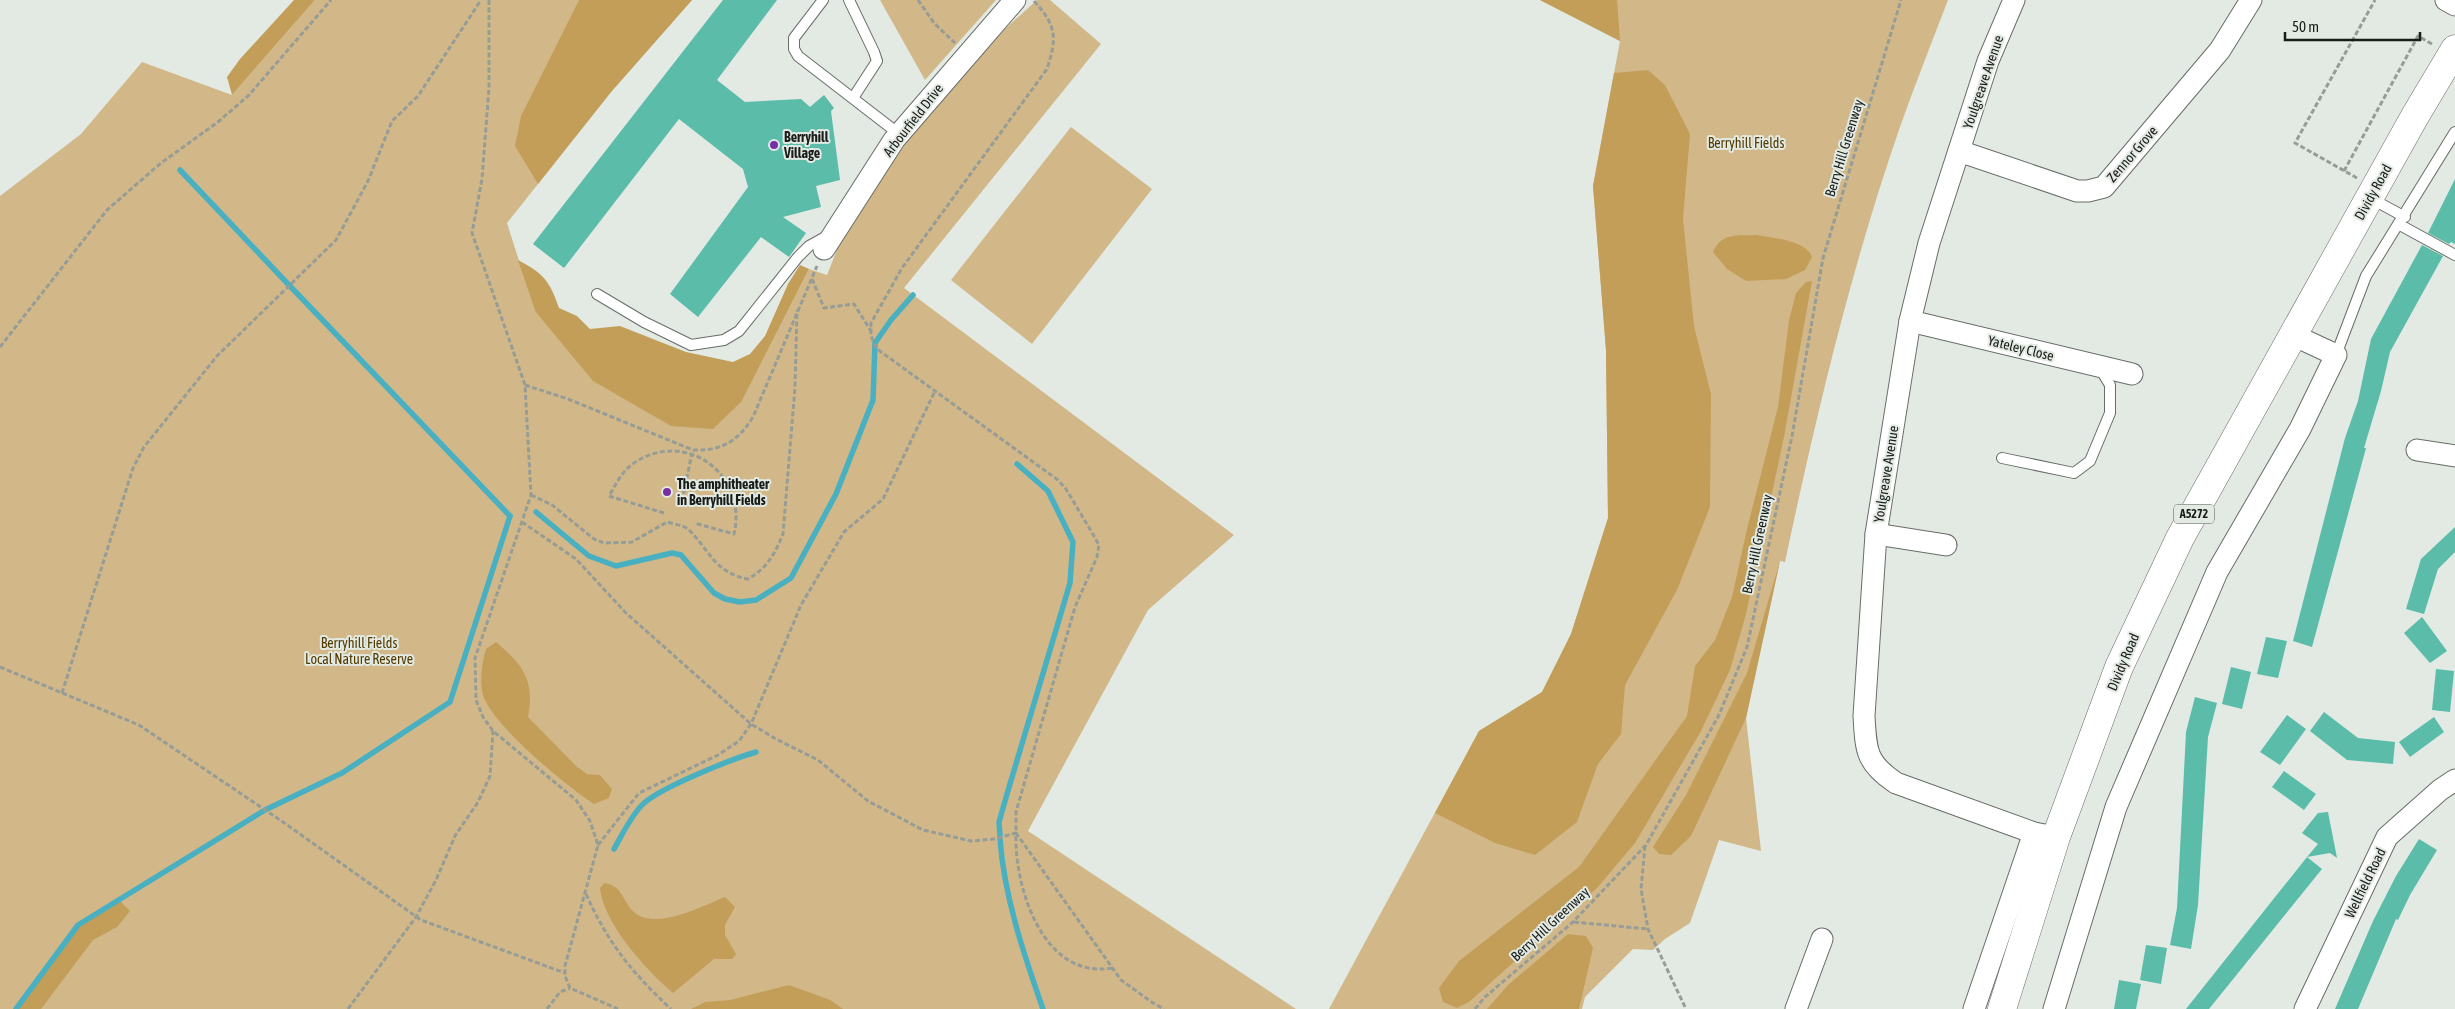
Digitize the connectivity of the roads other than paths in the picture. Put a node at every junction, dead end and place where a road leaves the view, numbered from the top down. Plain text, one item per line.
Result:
1 (823, 0) edge
2 (849, 0) edge
3 (1015, 0) edge
4 (2014, 0) edge
5 (2251, 0) edge
6 (2446, 0) edge
7 (2455, 5) edge
8 (2453, 52) edge
9 (853, 98) junction
10 (2455, 132) edge
11 (899, 134) junction
12 (1959, 151) junction
13 (2372, 193) junction
14 (2402, 221) junction
15 (828, 241) joint
16 (2455, 255) edge
17 (597, 294) dead end
18 (1910, 321) junction
19 (2293, 335) junction
20 (2336, 355) junction
21 (2099, 366) junction
22 (2132, 374) dead end
23 (2417, 450) dead end
24 (2455, 456) edge
25 (2002, 458) dead end
26 (1876, 534) junction
27 (1946, 545) dead end
28 (2455, 780) edge
29 (2045, 835) junction
30 (1822, 939) dead end
31 (1796, 1009) edge
32 (1974, 1009) edge
33 (2002, 1009) edge
34 (2054, 1009) edge
35 (2305, 1009) edge

1 - 9 lane
2 - 9 lane
3 - 11 street, Arbourfield Drive
4 - 12 street, Youlgreave Avenue
5 - 12 street, Zennor Grove
6 - 7 street
8 - 13 main road, Dividy Road / A5272
9 - 11 lane
10 - 14 lane
11 - 15 street, Arbourfield Drive
12 - 18 street, Youlgreave Avenue
13 - 14 lane
13 - 19 main road, Dividy Road / A5272
14 - 16 lane
14 - 20 lane
15 - 17 lane
18 - 21 street, Yateley Close
18 - 26 street, Youlgreave Avenue
19 - 20 street
19 - 29 main road, Dividy Road / A5272
20 - 34 street
21 - 22 street, Yateley Close
21 - 25 lane
23 - 24 street
26 - 27 street
26 - 29 street, Youlgreave Avenue
28 - 35 street, Wellfield Road
29 - 32 street, Dividy Road
29 - 33 main road, Dividy Road / A5272
30 - 31 street

